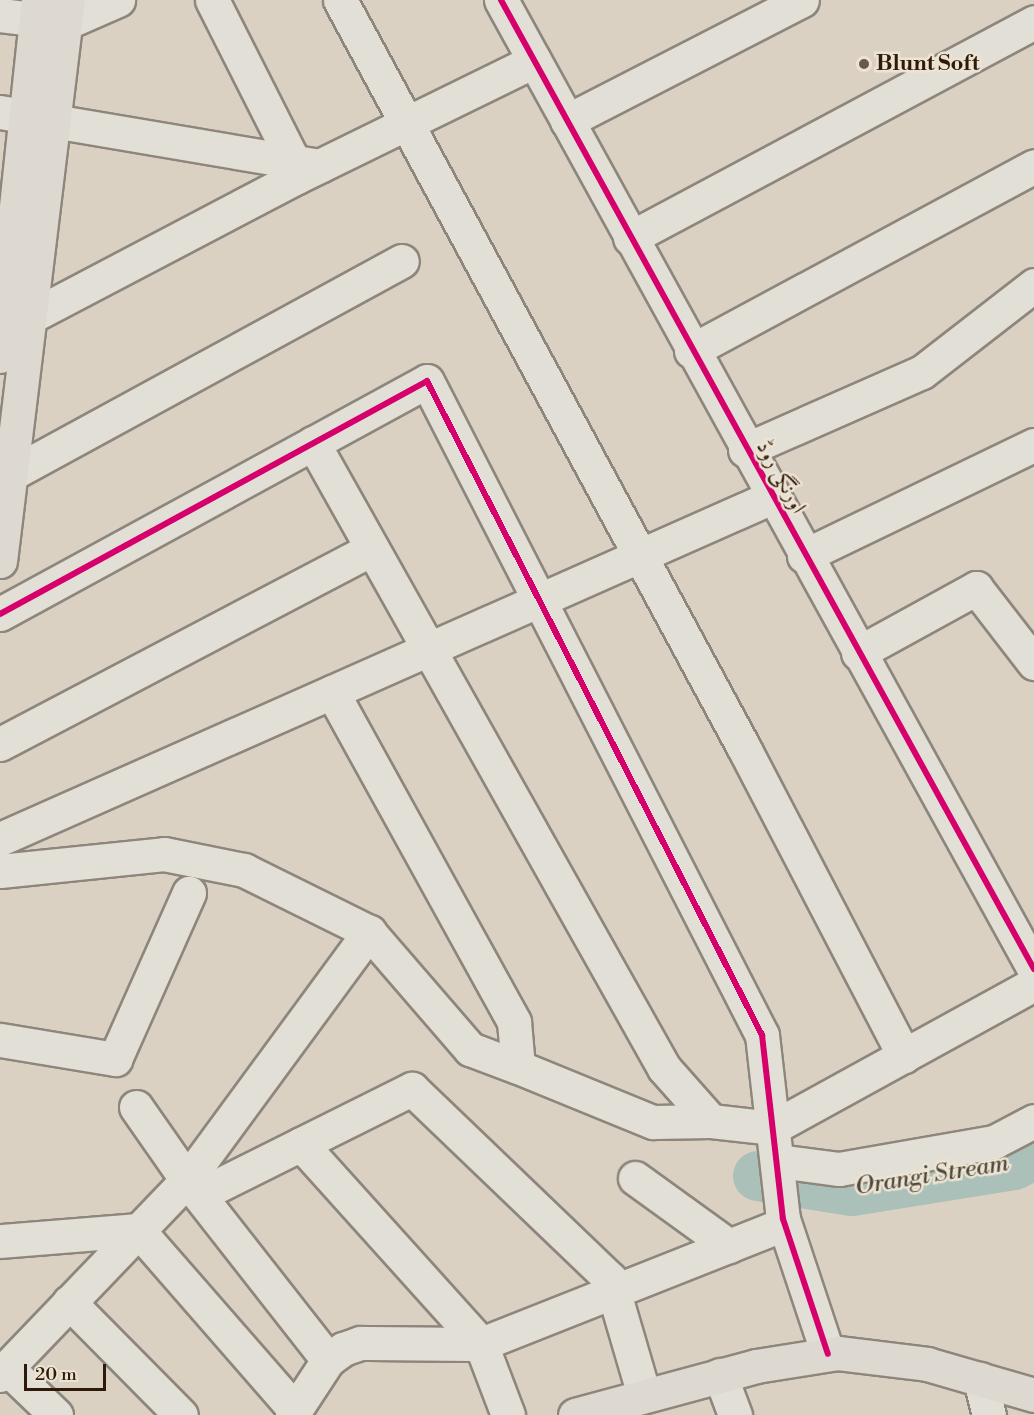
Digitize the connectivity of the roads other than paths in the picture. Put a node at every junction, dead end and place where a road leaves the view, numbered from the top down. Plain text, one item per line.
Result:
1 (118, 0) edge
2 (212, 0) edge
3 (340, 0) edge
4 (802, 0) edge
5 (509, 3) edge
6 (52, 11) edge
7 (0, 15) edge
8 (1034, 22) edge
9 (534, 61) junction
10 (26, 116) edge
11 (567, 121) junction
12 (406, 123) junction
13 (307, 164) junction
14 (1034, 166) edge
15 (630, 238) junction
16 (402, 261) dead end
17 (1034, 285) edge
18 (30, 317) junction
19 (691, 351) junction
20 (0, 356) edge
21 (313, 443) junction
22 (1034, 445) edge
23 (745, 450) junction
24 (11, 474) junction
25 (771, 497) junction
26 (372, 549) junction
27 (640, 555) junction
28 (804, 556) junction
29 (0, 561) edge
30 (539, 600) junction
31 (0, 614) edge
32 (429, 649) junction
33 (858, 653) junction
34 (1034, 663) edge
35 (332, 692) junction
36 (0, 744) edge
37 (0, 839) edge
38 (0, 871) edge
39 (189, 893) dead end
40 (369, 932) junction
41 (1034, 969) edge
42 (1034, 984) edge
43 (0, 1040) edge
44 (904, 1056) junction
45 (518, 1067) junction
46 (136, 1107) dead end
47 (711, 1121) junction
48 (1034, 1121) edge
49 (772, 1128) junction
50 (301, 1144) junction
51 (778, 1165) junction
52 (635, 1178) dead end
53 (193, 1187) junction
54 (783, 1221) junction
55 (138, 1230) junction
56 (0, 1241) edge
57 (729, 1246) junction
58 (613, 1290) junction
59 (69, 1302) junction
60 (481, 1344) junction
61 (828, 1354) junction
62 (328, 1360) junction
63 (3, 1371) edge
64 (720, 1375) junction
65 (980, 1379) junction
66 (644, 1395) junction
67 (1034, 1395) edge
68 (293, 1412) edge
69 (56, 1415) edge
70 (181, 1415) edge
71 (508, 1415) edge
72 (575, 1415) edge
73 (735, 1415) edge
74 (989, 1415) edge

1 - 6 street
2 - 13 street
3 - 12 street
4 - 11 street
5 - 9 street, اورنگی روڈ
6 - 7 street
6 - 10 main road
8 - 15 street
9 - 11 street, اورنگی روڈ
9 - 12 street
10 - 13 street
10 - 18 main road
10 - 20 main road
11 - 15 street, اورنگی روڈ
12 - 13 street
12 - 27 street
13 - 18 street
14 - 19 street
15 - 19 street, اورنگی روڈ
16 - 24 street
17 - 23 street
18 - 24 main road
19 - 23 street, اورنگی روڈ
21 - 26 street
21 - 30 street
21 - 31 street
22 - 28 street
23 - 25 street, اورنگی روڈ
24 - 29 main road
25 - 27 street
25 - 28 street, اورنگی روڈ
26 - 32 street
26 - 36 street
27 - 30 street
27 - 44 street
28 - 33 street, اورنگی روڈ
30 - 32 street
30 - 49 street
32 - 35 street
32 - 47 street
33 - 34 street
33 - 41 street, اورنگی روڈ
35 - 37 street
35 - 45 street
38 - 40 street
39 - 43 street
40 - 45 street
40 - 53 street
42 - 44 street
44 - 49 street
45 - 47 street
46 - 53 street
47 - 49 street
48 - 51 street
49 - 51 street
50 - 53 street
50 - 58 street
50 - 60 street
51 - 54 street
52 - 57 street
53 - 55 street
53 - 62 street
54 - 57 street
54 - 61 street
55 - 56 street
55 - 59 street
55 - 68 street
57 - 58 street
58 - 60 street
58 - 66 street
59 - 63 street
59 - 70 street
60 - 62 street
60 - 71 street
61 - 64 main road
61 - 65 main road
62 - 68 street
63 - 69 street
64 - 66 main road
64 - 73 street
65 - 67 main road
65 - 74 street
66 - 72 main road

